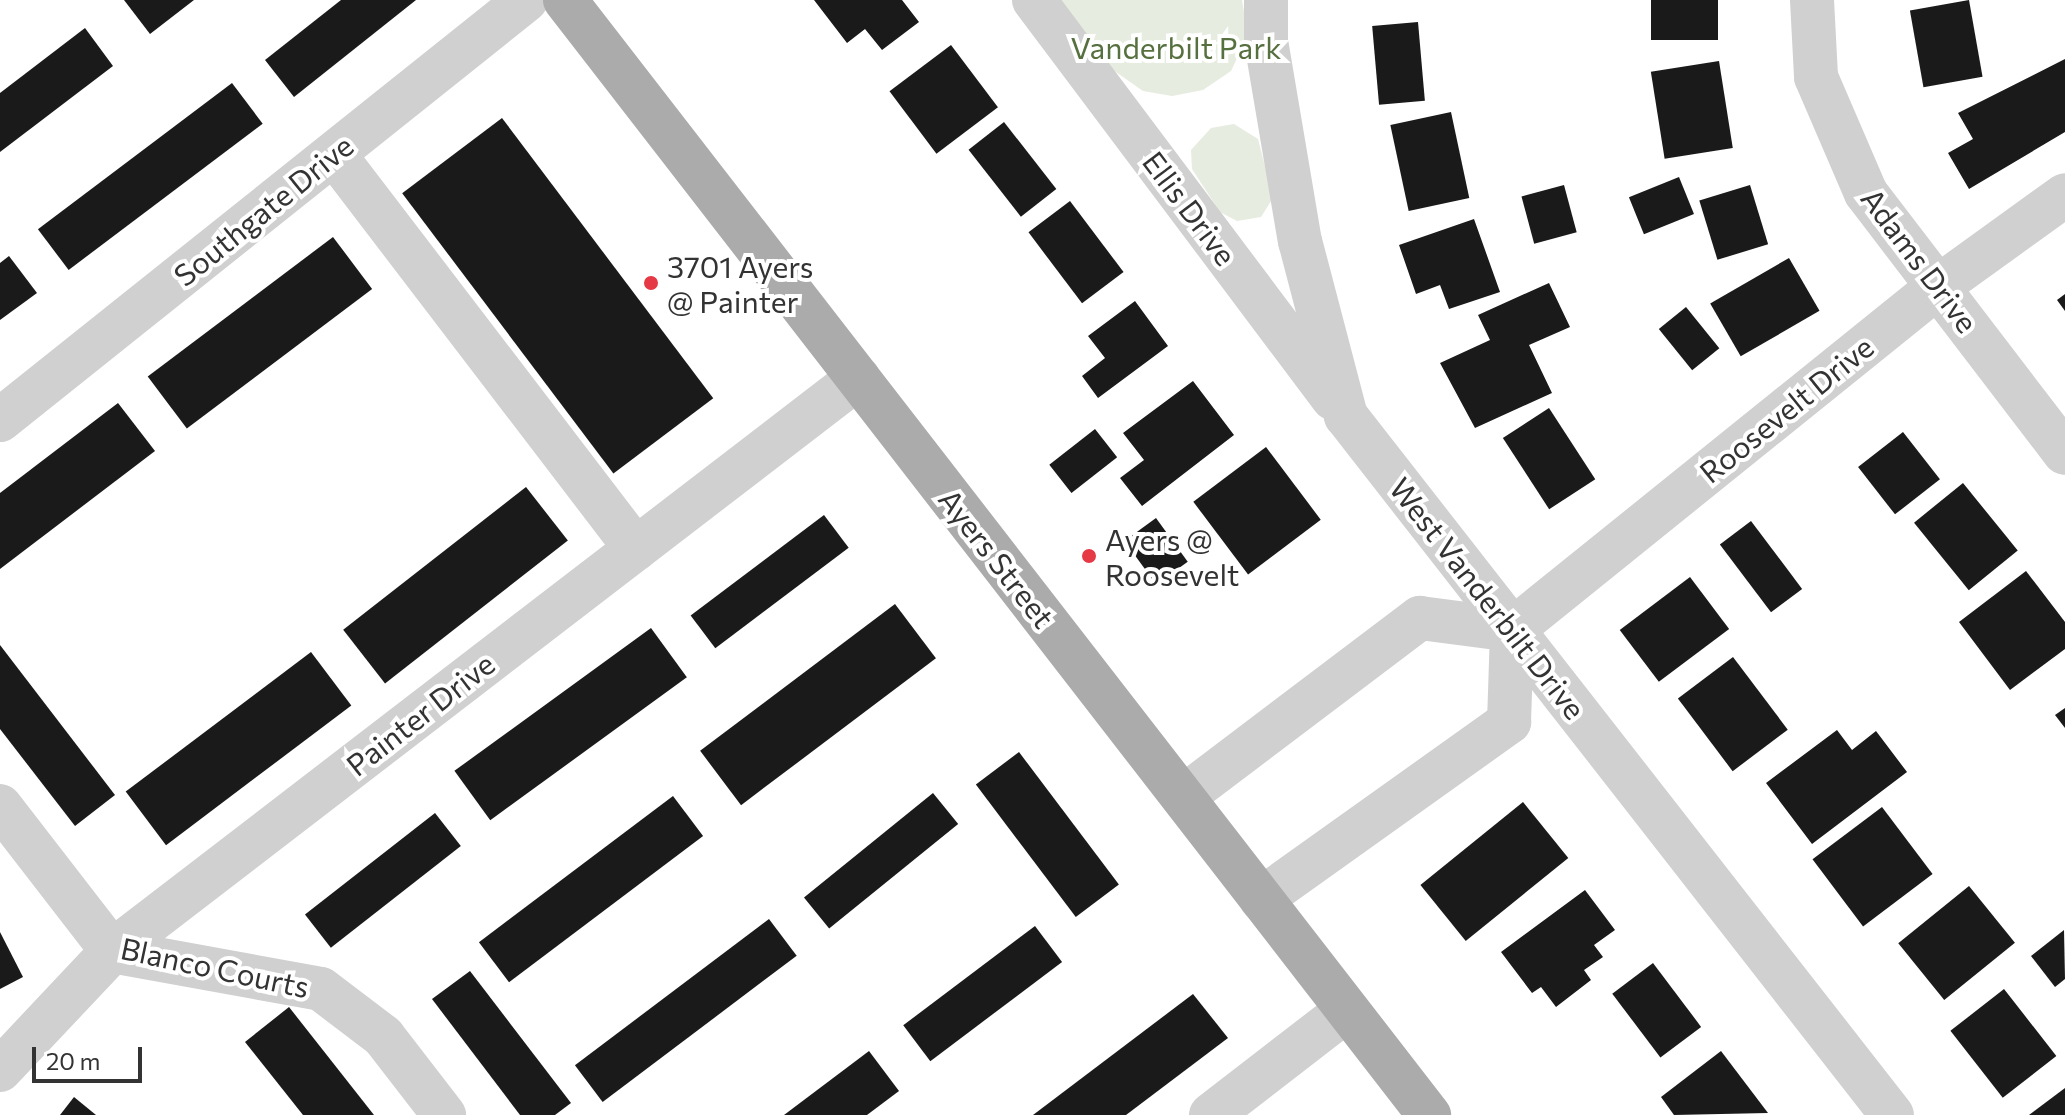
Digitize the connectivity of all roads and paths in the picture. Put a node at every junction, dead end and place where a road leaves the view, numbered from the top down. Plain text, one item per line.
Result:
1 (526, 0) edge
2 (565, 0) edge
3 (1034, 0) edge
4 (1266, 0) edge
5 (1812, 0) edge
6 (334, 154) junction
7 (2065, 195) edge
8 (1939, 286) junction
9 (858, 378) junction
10 (1346, 416) junction
11 (0, 420) edge
12 (2065, 453) edge
13 (636, 549) junction
14 (1512, 630) junction
15 (1183, 797) junction
16 (0, 806) edge
17 (1261, 899) junction
18 (112, 951) junction
19 (1347, 1010) junction
20 (0, 1070) edge
21 (1418, 1111) edge
22 (444, 1115) edge
23 (1211, 1115) edge
24 (1892, 1115) edge

1 - 6 street, Southgate Drive
2 - 9 main road, Ayers Street
3 - 10 street, Ellis Drive
4 - 10 street, West Vanderbilt Drive
5 - 8 street, Adams Drive
6 - 11 street, Southgate Drive
6 - 13 street
7 - 8 street, Roosevelt Drive
8 - 12 street, Adams Drive
8 - 14 street, Roosevelt Drive
9 - 13 street, Painter Drive
9 - 15 main road, Ayers Street
10 - 14 street, West Vanderbilt Drive
13 - 18 street, Painter Drive
14 - 15 street
14 - 17 street
14 - 24 street, West Vanderbilt Drive
15 - 17 main road, Ayers Street
16 - 18 street, Blanco Courts
17 - 19 main road, Ayers Street
18 - 20 street, Painter Drive
18 - 22 street, Blanco Courts
19 - 21 main road, Ayers Street
19 - 23 street

